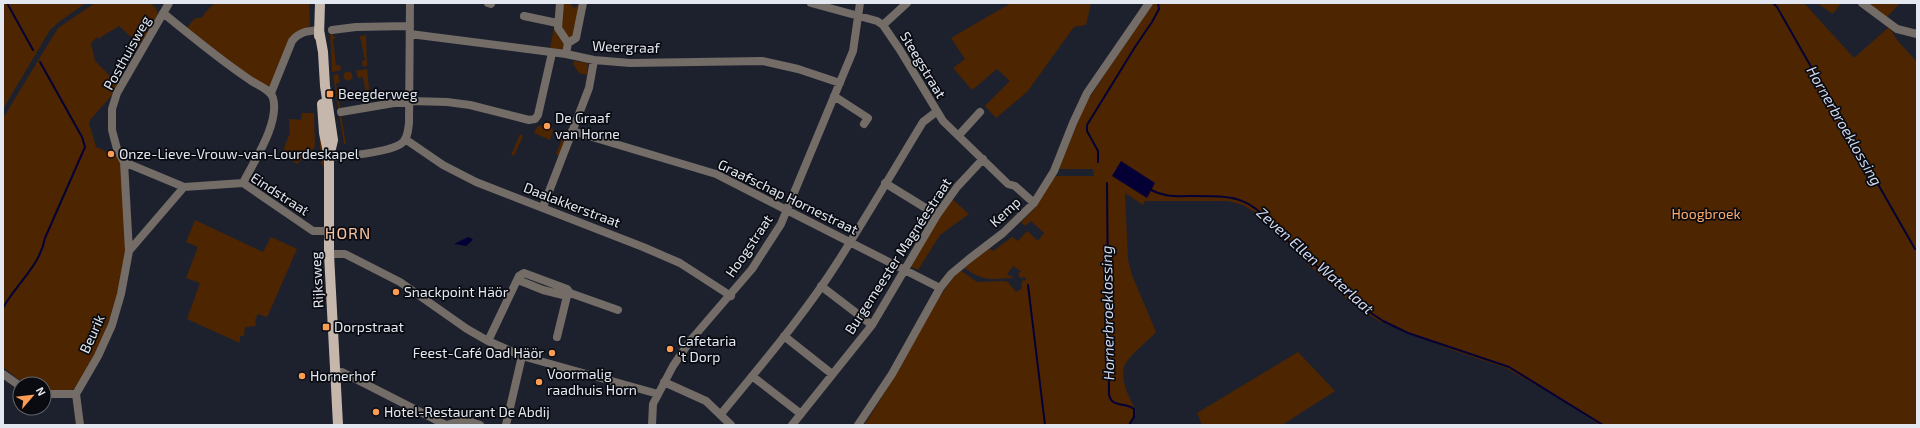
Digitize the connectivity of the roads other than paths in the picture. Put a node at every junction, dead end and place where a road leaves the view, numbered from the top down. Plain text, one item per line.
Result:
1 (169, 3) edge
2 (410, 3) edge
3 (560, 3) edge
4 (583, 3) edge
5 (811, 3) edge
6 (860, 3) edge
7 (907, 3) edge
8 (1149, 3) edge
9 (1862, 3) edge
10 (319, 5) edge
11 (163, 13) junction
12 (524, 16) dead end
13 (858, 17) junction
14 (557, 23) junction
15 (883, 25) junction
16 (410, 26) junction
17 (319, 30) junction
18 (332, 30) dead end
19 (410, 34) junction
20 (1917, 34) edge
21 (568, 43) junction
22 (552, 53) junction
23 (566, 54) junction
24 (594, 60) junction
25 (840, 83) junction
26 (271, 93) junction
27 (834, 96) junction
28 (409, 102) junction
29 (341, 112) dead end
30 (936, 112) junction
31 (980, 112) dead end
32 (864, 124) dead end
33 (572, 131) junction
34 (959, 135) junction
35 (405, 139) junction
36 (329, 157) junction
37 (983, 159) junction
38 (124, 162) junction
39 (243, 183) junction
40 (886, 183) junction
41 (184, 187) junction
42 (1034, 203) junction
43 (543, 207) junction
44 (787, 211) junction
45 (937, 215) junction
46 (329, 231) junction
47 (850, 242) junction
48 (129, 251) junction
49 (329, 254) junction
50 (903, 270) junction
51 (821, 286) junction
52 (940, 288) junction
53 (569, 295) junction
54 (731, 296) junction
55 (618, 310) dead end
56 (872, 324) junction
57 (784, 336) junction
58 (557, 337) dead end
59 (488, 341) junction
60 (522, 356) junction
61 (339, 372) junction
62 (3, 374) edge
63 (832, 374) junction
64 (752, 376) junction
65 (12, 380) edge
66 (664, 382) junction
67 (52, 394) edge
68 (76, 394) junction
69 (658, 394) junction
70 (721, 414) junction
71 (801, 414) junction
72 (80, 425) edge
73 (338, 425) edge
74 (480, 425) edge
75 (506, 425) edge
76 (652, 425) edge
77 (731, 425) edge
78 (792, 425) edge
79 (858, 425) edge

1 - 11 street, Posthuisweg
2 - 16 street
3 - 14 street
4 - 21 street
5 - 13 street, Steegstraat
6 - 13 street, Hoogstraat
7 - 15 street
8 - 42 street, Kemp
9 - 20 street
10 - 17 main road, Rijksweg
11 - 26 street
11 - 38 street, Posthuisweg
12 - 14 street
13 - 15 street, Steegstraat
13 - 25 street, Hoogstraat
14 - 21 street
15 - 30 street, Steegstraat
16 - 18 street
16 - 19 street
17 - 26 street
17 - 36 main road, Rijksweg
19 - 22 street, Weergraaf
19 - 28 street
21 - 23 street
22 - 23 street, Weergraaf
22 - 28 street
23 - 24 street, Weergraaf
24 - 25 street, Weergraaf
24 - 33 street
25 - 27 street, Hoogstraat
26 - 39 street
27 - 32 street
27 - 44 street, Hoogstraat
28 - 29 street
28 - 35 street
30 - 34 street, Steegstraat
30 - 40 street
31 - 34 street
33 - 43 street
33 - 44 street, Graafschap Hornestraat
34 - 37 street, Steegstraat
35 - 36 street
35 - 43 street, Daalakkerstraat
36 - 46 main road, Rijksweg
37 - 42 street, Steegstraat
37 - 45 street, Burgemeester Magnéestraat
38 - 41 street, Eindstraat
38 - 48 street, Beurik
39 - 41 street, Eindstraat
39 - 46 street, Eindstraat
40 - 45 street
40 - 47 street
41 - 48 street
42 - 52 street, Kemp
43 - 54 street, Daalakkerstraat
44 - 47 street, Graafschap Hornestraat
44 - 54 street, Hoogstraat
45 - 50 street, Burgemeester Magnéestraat
46 - 49 main road, Rijksweg
47 - 50 street, Graafschap Hornestraat
47 - 51 street
48 - 68 street, Beurik
49 - 59 street
49 - 61 main road, Rijksweg
50 - 52 street, Graafschap Hornestraat
50 - 56 street, Burgemeester Magnéestraat
51 - 56 street
51 - 57 street
52 - 79 street, Kemp
53 - 55 street
53 - 58 street
53 - 59 street
54 - 66 street, Hoogstraat
56 - 63 street, Burgemeester Magnéestraat
57 - 63 street
57 - 64 street
59 - 60 street
60 - 69 street
60 - 75 street
61 - 73 main road, Rijksweg
61 - 74 street
62 - 65 street
63 - 71 street, Burgemeester Magnéestraat
64 - 70 street
64 - 71 street
66 - 69 street, Hoogstraat
66 - 70 street
67 - 68 street
68 - 72 street
69 - 76 street, Hoogstraat
70 - 77 street
71 - 78 street, Burgemeester Magnéestraat

